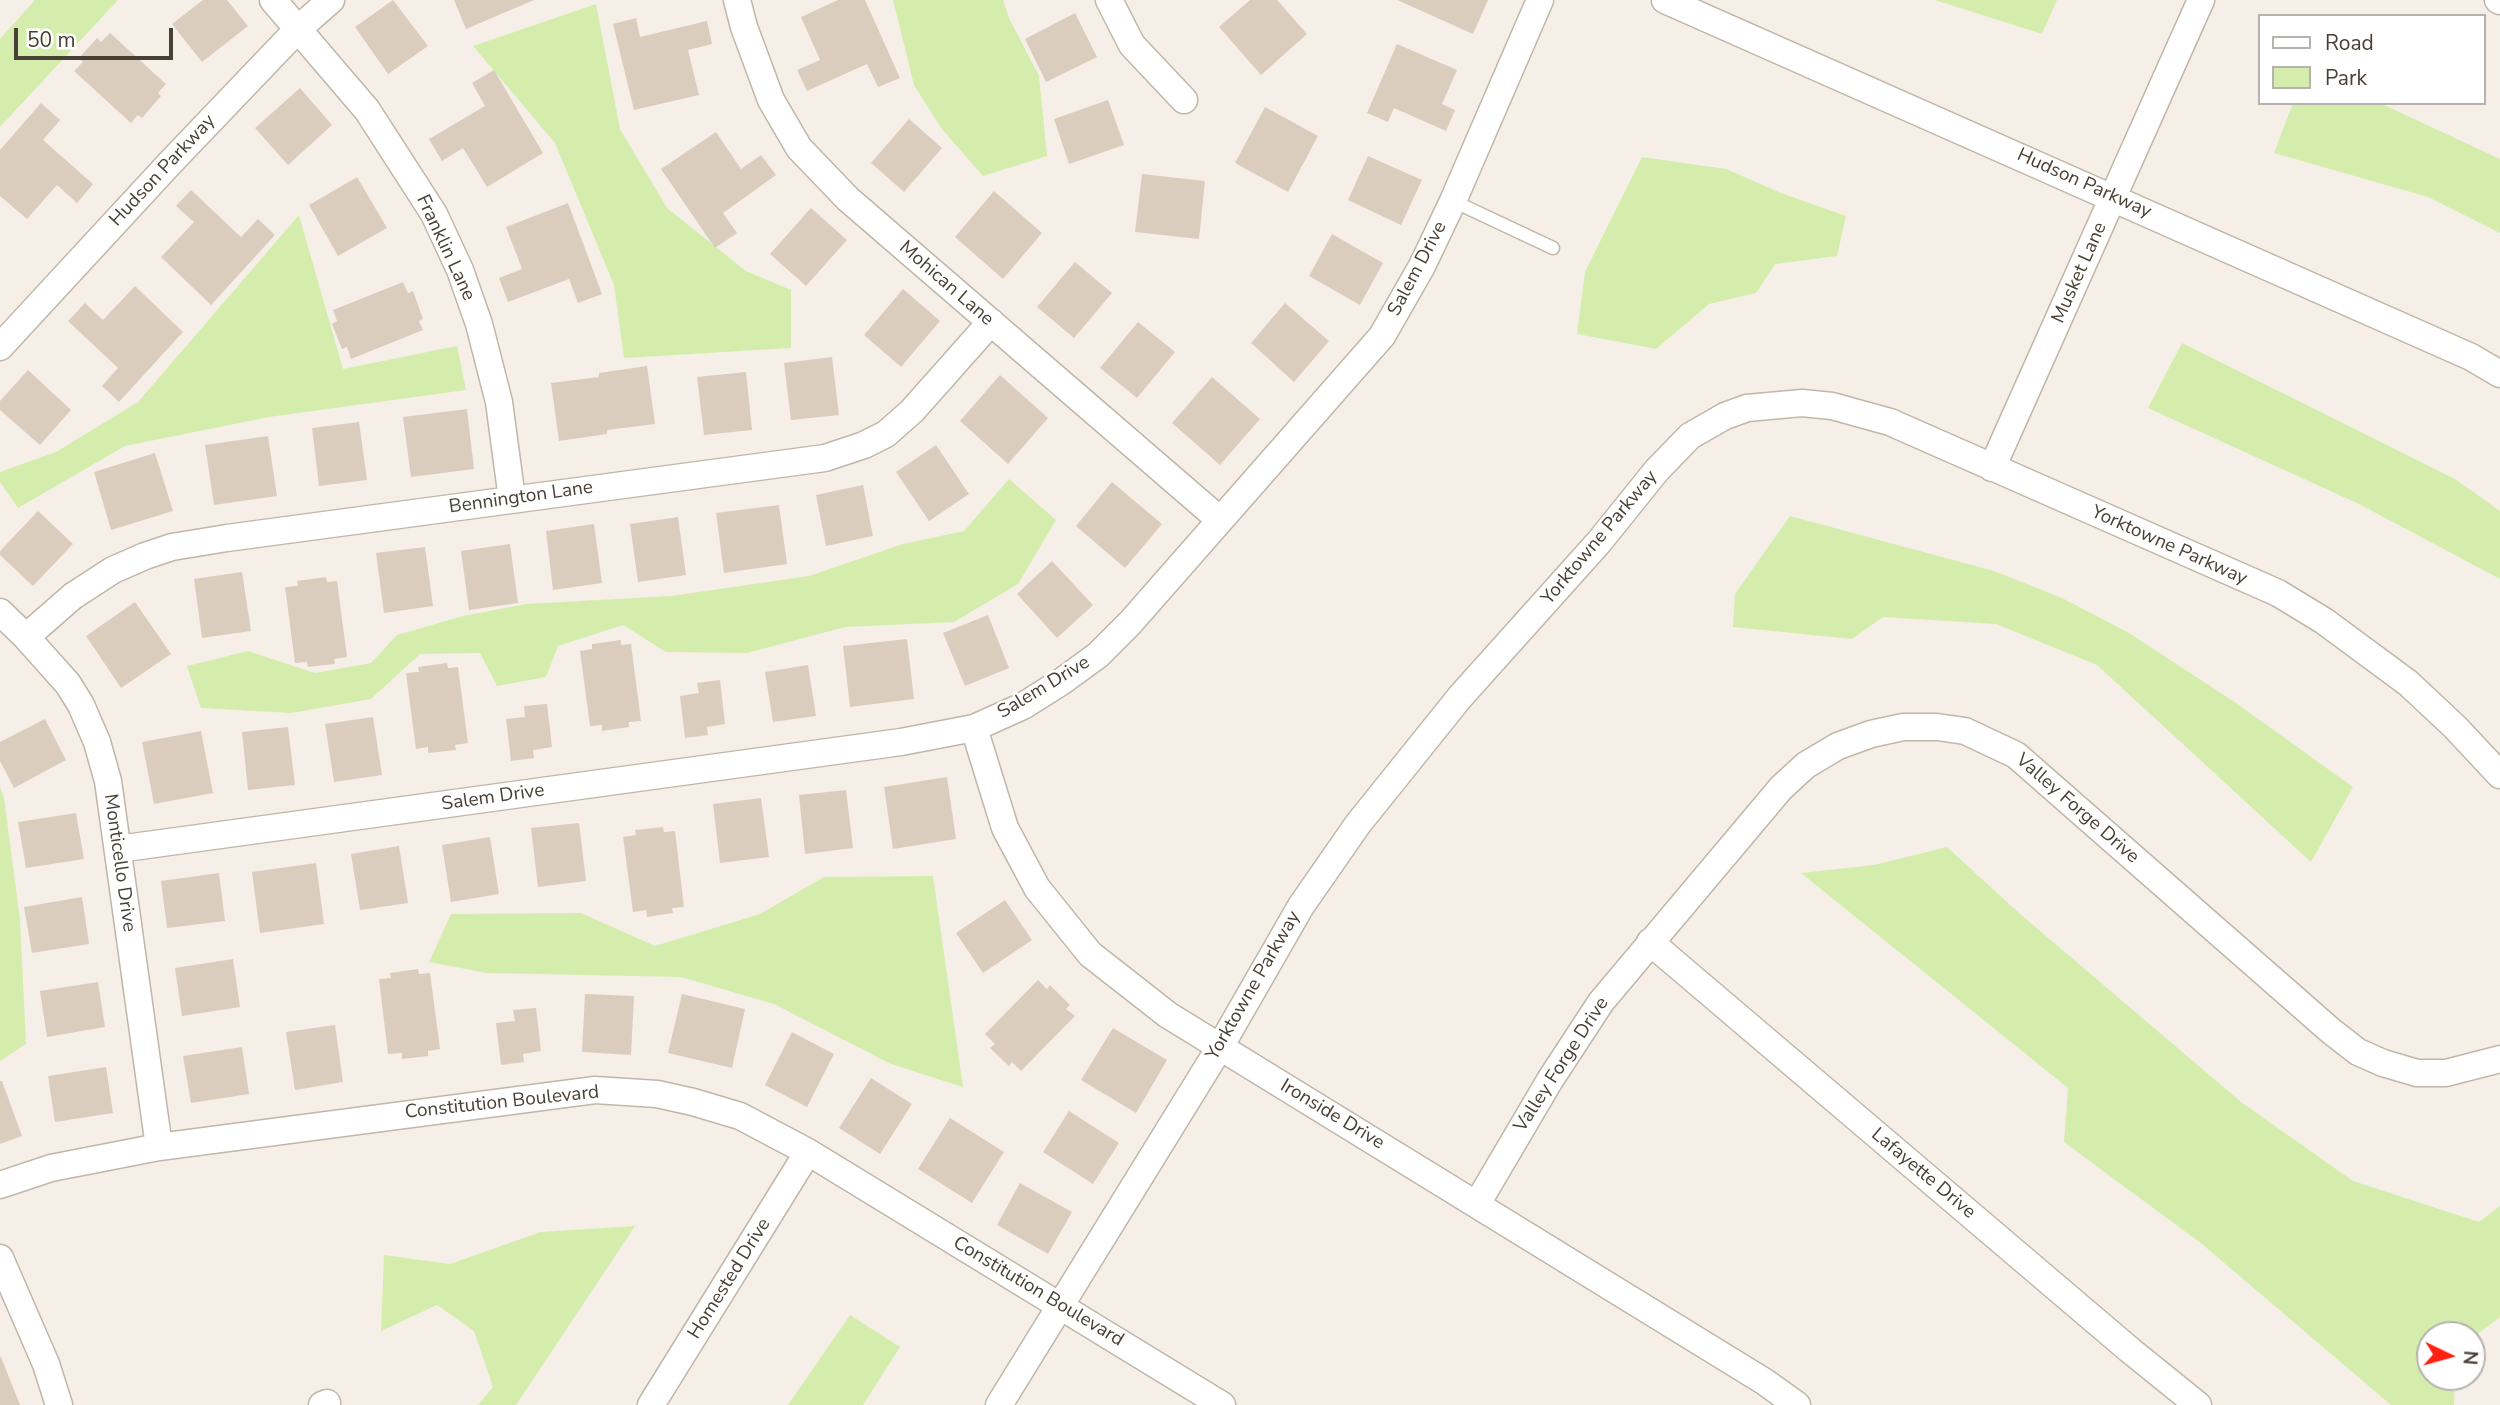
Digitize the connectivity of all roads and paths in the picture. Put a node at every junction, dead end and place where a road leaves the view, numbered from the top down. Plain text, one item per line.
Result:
1 (273, 0) edge
2 (331, 0) edge
3 (737, 0) edge
4 (1109, 0) edge
5 (1540, 0) edge
6 (1665, 0) edge
7 (2201, 0) edge
8 (298, 29) junction
9 (1184, 100) dead end
10 (2114, 197) junction
11 (1453, 201) junction
12 (1553, 248) dead end
13 (991, 322) junction
14 (0, 347) edge
15 (2500, 374) edge
16 (1992, 468) junction
17 (512, 499) junction
18 (1220, 520) junction
19 (0, 612) edge
20 (26, 637) junction
21 (974, 728) junction
22 (2500, 775) edge
23 (118, 849) junction
24 (1650, 942) junction
25 (1220, 1046) junction
26 (2500, 1059) edge
27 (159, 1147) junction
28 (808, 1152) junction
29 (0, 1185) edge
30 (1477, 1204) junction
31 (0, 1258) edge
32 (1061, 1305) junction
33 (59, 1405) edge
34 (651, 1405) edge
35 (999, 1405) edge
36 (1222, 1405) edge
37 (1797, 1405) edge
38 (2198, 1405) edge

1 - 8 street, Franklin Lane
2 - 8 street, Hudson Parkway
3 - 13 street, Mohican Lane
4 - 9 street
5 - 11 street, Salem Drive
6 - 10 street, Hudson Parkway
7 - 10 street, Musket Lane
8 - 14 street, Hudson Parkway
8 - 17 street, Franklin Lane
10 - 15 street, Hudson Parkway
10 - 16 street, Musket Lane
11 - 12 lane
11 - 18 street, Salem Drive
13 - 17 street, Bennington Lane
13 - 18 street, Mohican Lane
16 - 22 street, Yorktowne Parkway
16 - 25 street, Yorktowne Parkway
17 - 20 street, Bennington Lane
18 - 21 street, Salem Drive
19 - 20 street, Monticello Drive
20 - 23 street, Monticello Drive
21 - 23 street, Salem Drive
21 - 25 street, Ironside Drive
23 - 27 street, Monticello Drive
24 - 26 street, Valley Forge Drive
24 - 30 street, Valley Forge Drive
24 - 38 street, Lafayette Drive
25 - 30 street, Ironside Drive
25 - 32 street, Yorktowne Parkway
27 - 28 street, Constitution Boulevard
27 - 29 street, Constitution Boulevard
28 - 32 street, Constitution Boulevard
28 - 34 street, Homested Drive
30 - 37 street, Ironside Drive
31 - 33 street
32 - 35 street, Yorktowne Parkway
32 - 36 street, Constitution Boulevard

